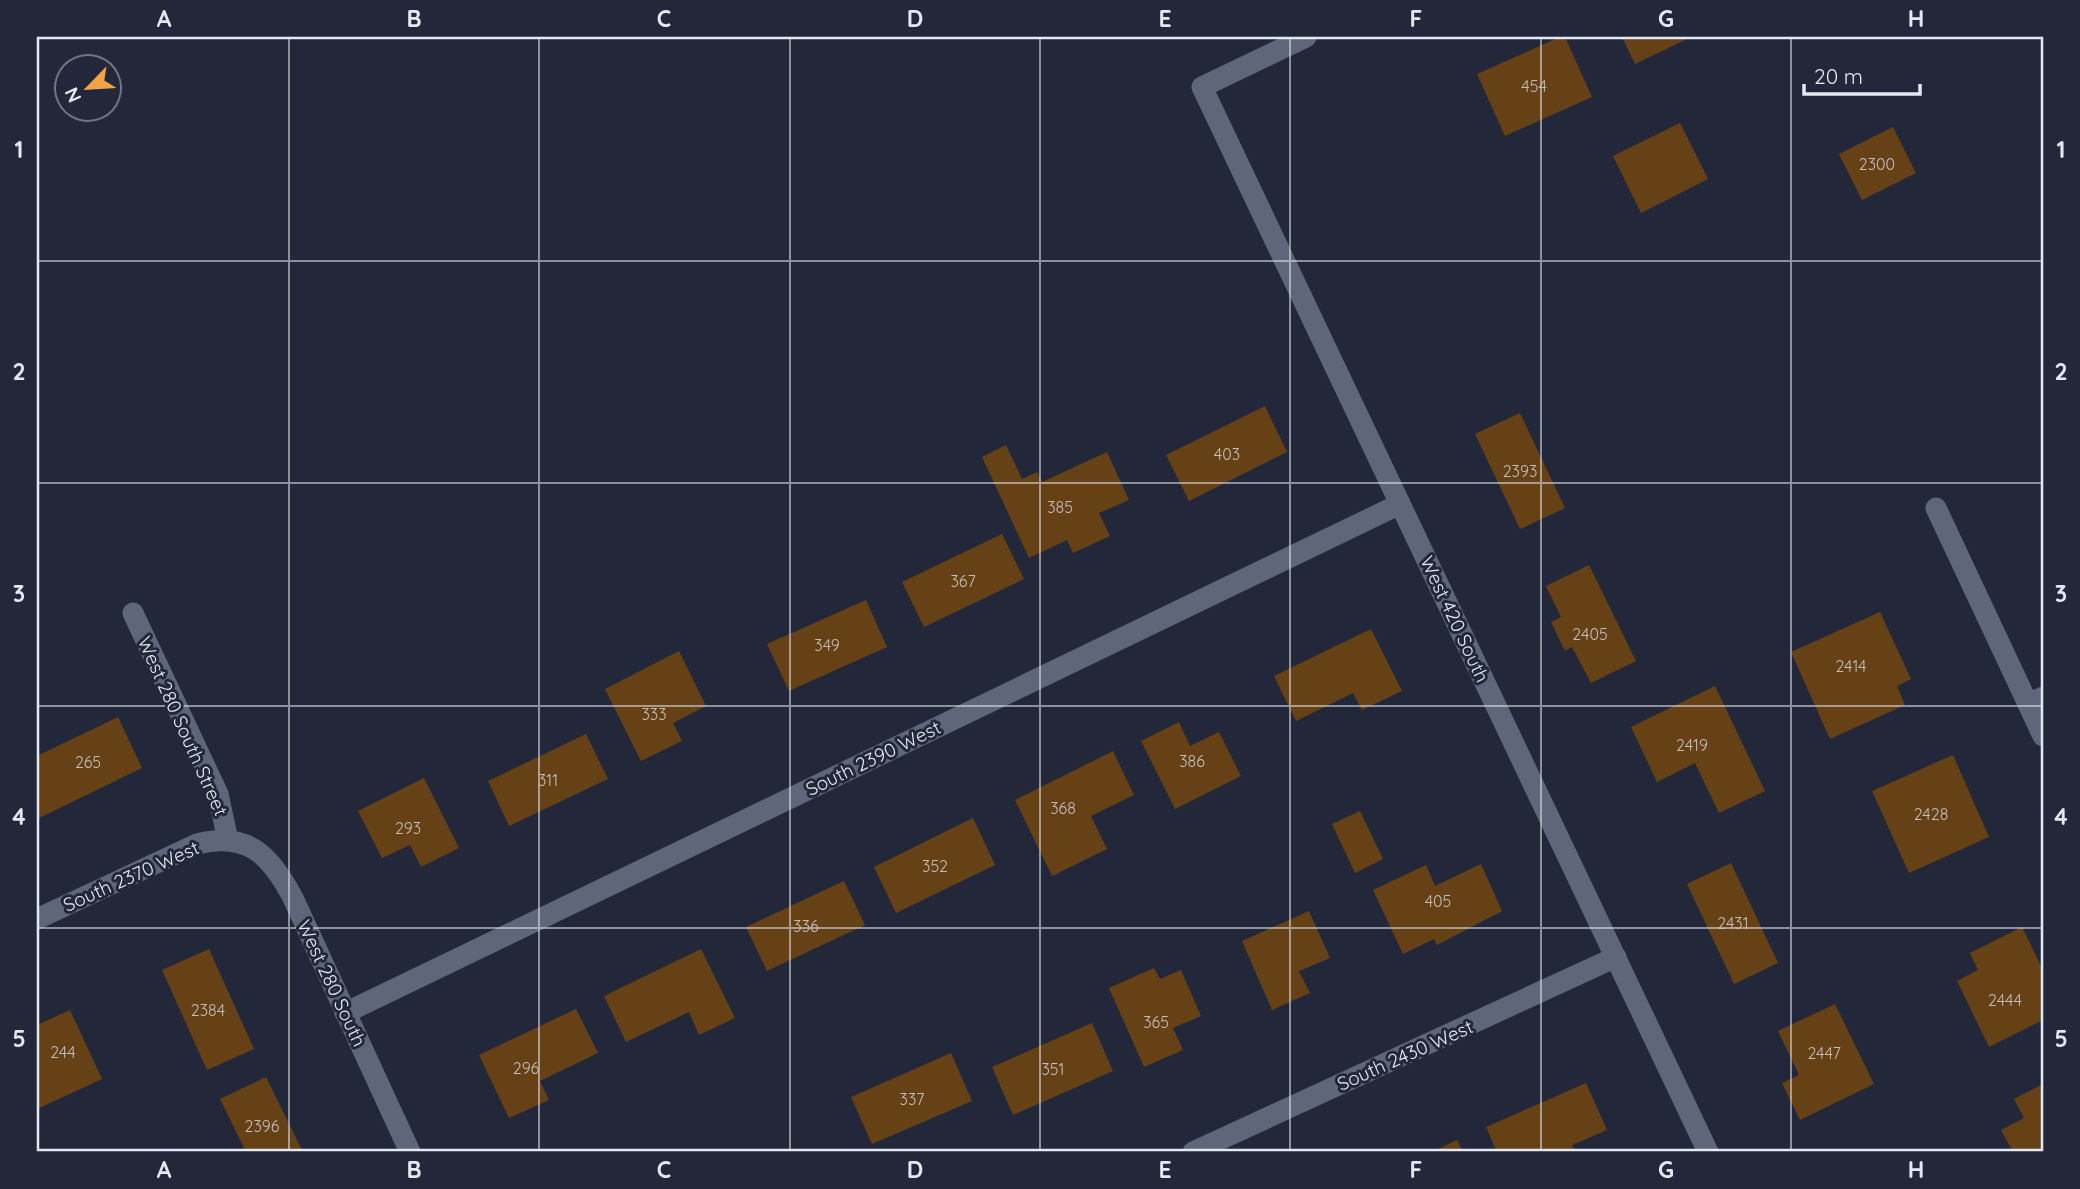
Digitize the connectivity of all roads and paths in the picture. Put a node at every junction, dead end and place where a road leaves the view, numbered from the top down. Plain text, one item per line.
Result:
1 (1306, 37) edge
2 (1401, 504) junction
3 (1937, 508) dead end
4 (133, 613) dead end
5 (2036, 701) edge
6 (2043, 736) edge
7 (228, 840) junction
8 (37, 919) edge
9 (1616, 957) junction
10 (345, 1013) junction
11 (410, 1152) edge
12 (1193, 1152) edge
13 (1709, 1152) edge

1 - 2 street, West 420 South
2 - 9 street, West 420 South
2 - 10 street, South 2390 West
3 - 5 street
4 - 7 street, West 280 South Street
5 - 6 street
7 - 8 street, South 2370 West
7 - 10 street, West 280 South
9 - 12 street, South 2430 West
9 - 13 street, West 420 South
10 - 11 street, West 280 South

